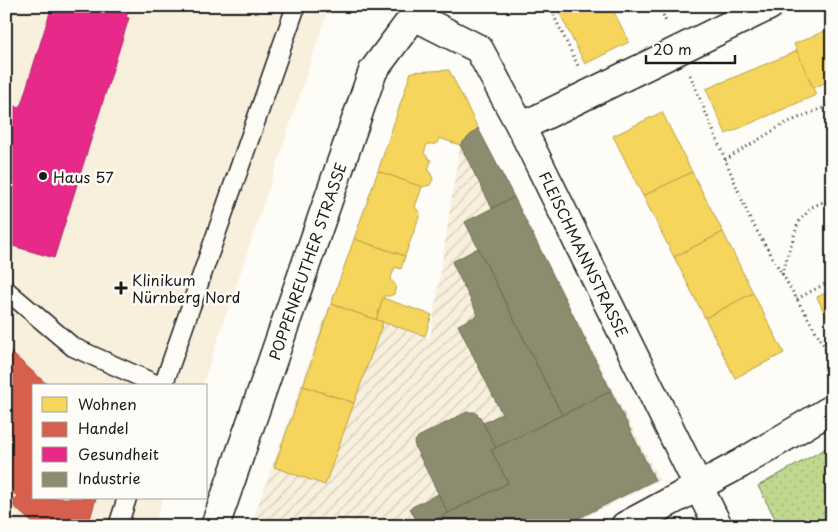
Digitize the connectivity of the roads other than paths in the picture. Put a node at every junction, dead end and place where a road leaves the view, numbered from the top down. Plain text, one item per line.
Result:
1 (296, 6) edge
2 (769, 6) edge
3 (413, 11) edge
4 (521, 127) junction
5 (6, 290) edge
6 (156, 384) edge
7 (162, 384) edge
8 (832, 409) edge
9 (698, 486) junction
10 (126, 500) edge
11 (118, 526) edge
12 (215, 526) edge
13 (625, 526) edge
14 (718, 526) edge

1 - 7 lane
2 - 4 street
3 - 4 street, FLEISCHMANNSTRASSE
3 - 12 street, POPPENREUTHER STRASSE
4 - 9 street, FLEISCHMANNSTRASSE
5 - 6 lane
8 - 9 street
9 - 13 street
9 - 14 street, FLEISCHMANNSTRASSE
10 - 11 lane

